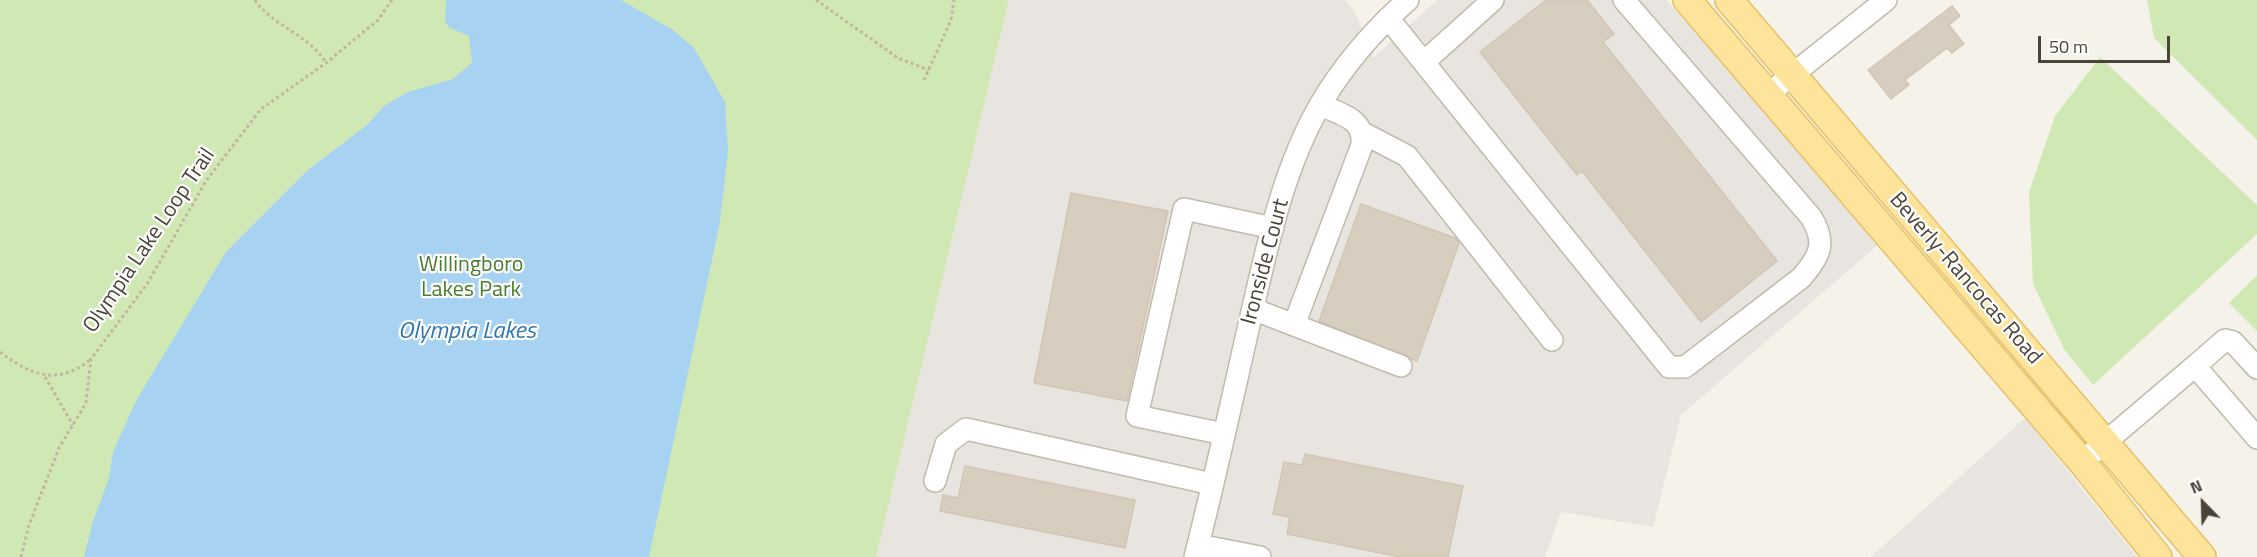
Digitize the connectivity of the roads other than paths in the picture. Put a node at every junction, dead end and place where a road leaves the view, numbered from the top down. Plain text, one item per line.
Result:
1 (1408, 0) edge
2 (1492, 0) edge
3 (1624, 0) edge
4 (1687, 0) edge
5 (1729, 0) edge
6 (1886, 0) edge
7 (1388, 18) junction
8 (1424, 62) junction
9 (1792, 75) junction
10 (1768, 94) junction
11 (1320, 105) junction
12 (1363, 133) junction
13 (1273, 228) junction
14 (1252, 309) junction
15 (1294, 325) junction
16 (1552, 340) dead end
17 (1401, 366) dead end
18 (2195, 366) junction
19 (2257, 368) edge
20 (1224, 434) junction
21 (2257, 438) edge
22 (2104, 443) junction
23 (2082, 462) junction
24 (935, 481) dead end
25 (1212, 484) junction
26 (1197, 551) edge
27 (1260, 557) edge
28 (2158, 557) edge
29 (2202, 557) edge

1 - 7 street, Ironside Court
2 - 8 street
3 - 8 street
4 - 10 main road, Beverly-Rancocas Road
5 - 9 main road, Beverly-Rancocas Road
6 - 9 street
7 - 8 street
7 - 11 street, Ironside Court
9 - 10 street
9 - 22 main road, Beverly-Rancocas Road
10 - 23 main road, Beverly-Rancocas Road
11 - 12 street
11 - 13 street, Ironside Court
12 - 15 street
12 - 16 street
13 - 14 street, Ironside Court
13 - 20 street
14 - 15 street
14 - 20 street, Ironside Court
15 - 17 street
18 - 19 street
18 - 21 street
18 - 22 street
20 - 25 street, Ironside Court
22 - 23 street
22 - 29 main road, Beverly-Rancocas Road
23 - 28 main road, Beverly-Rancocas Road
24 - 25 street
25 - 26 street, Ironside Court
26 - 27 street

